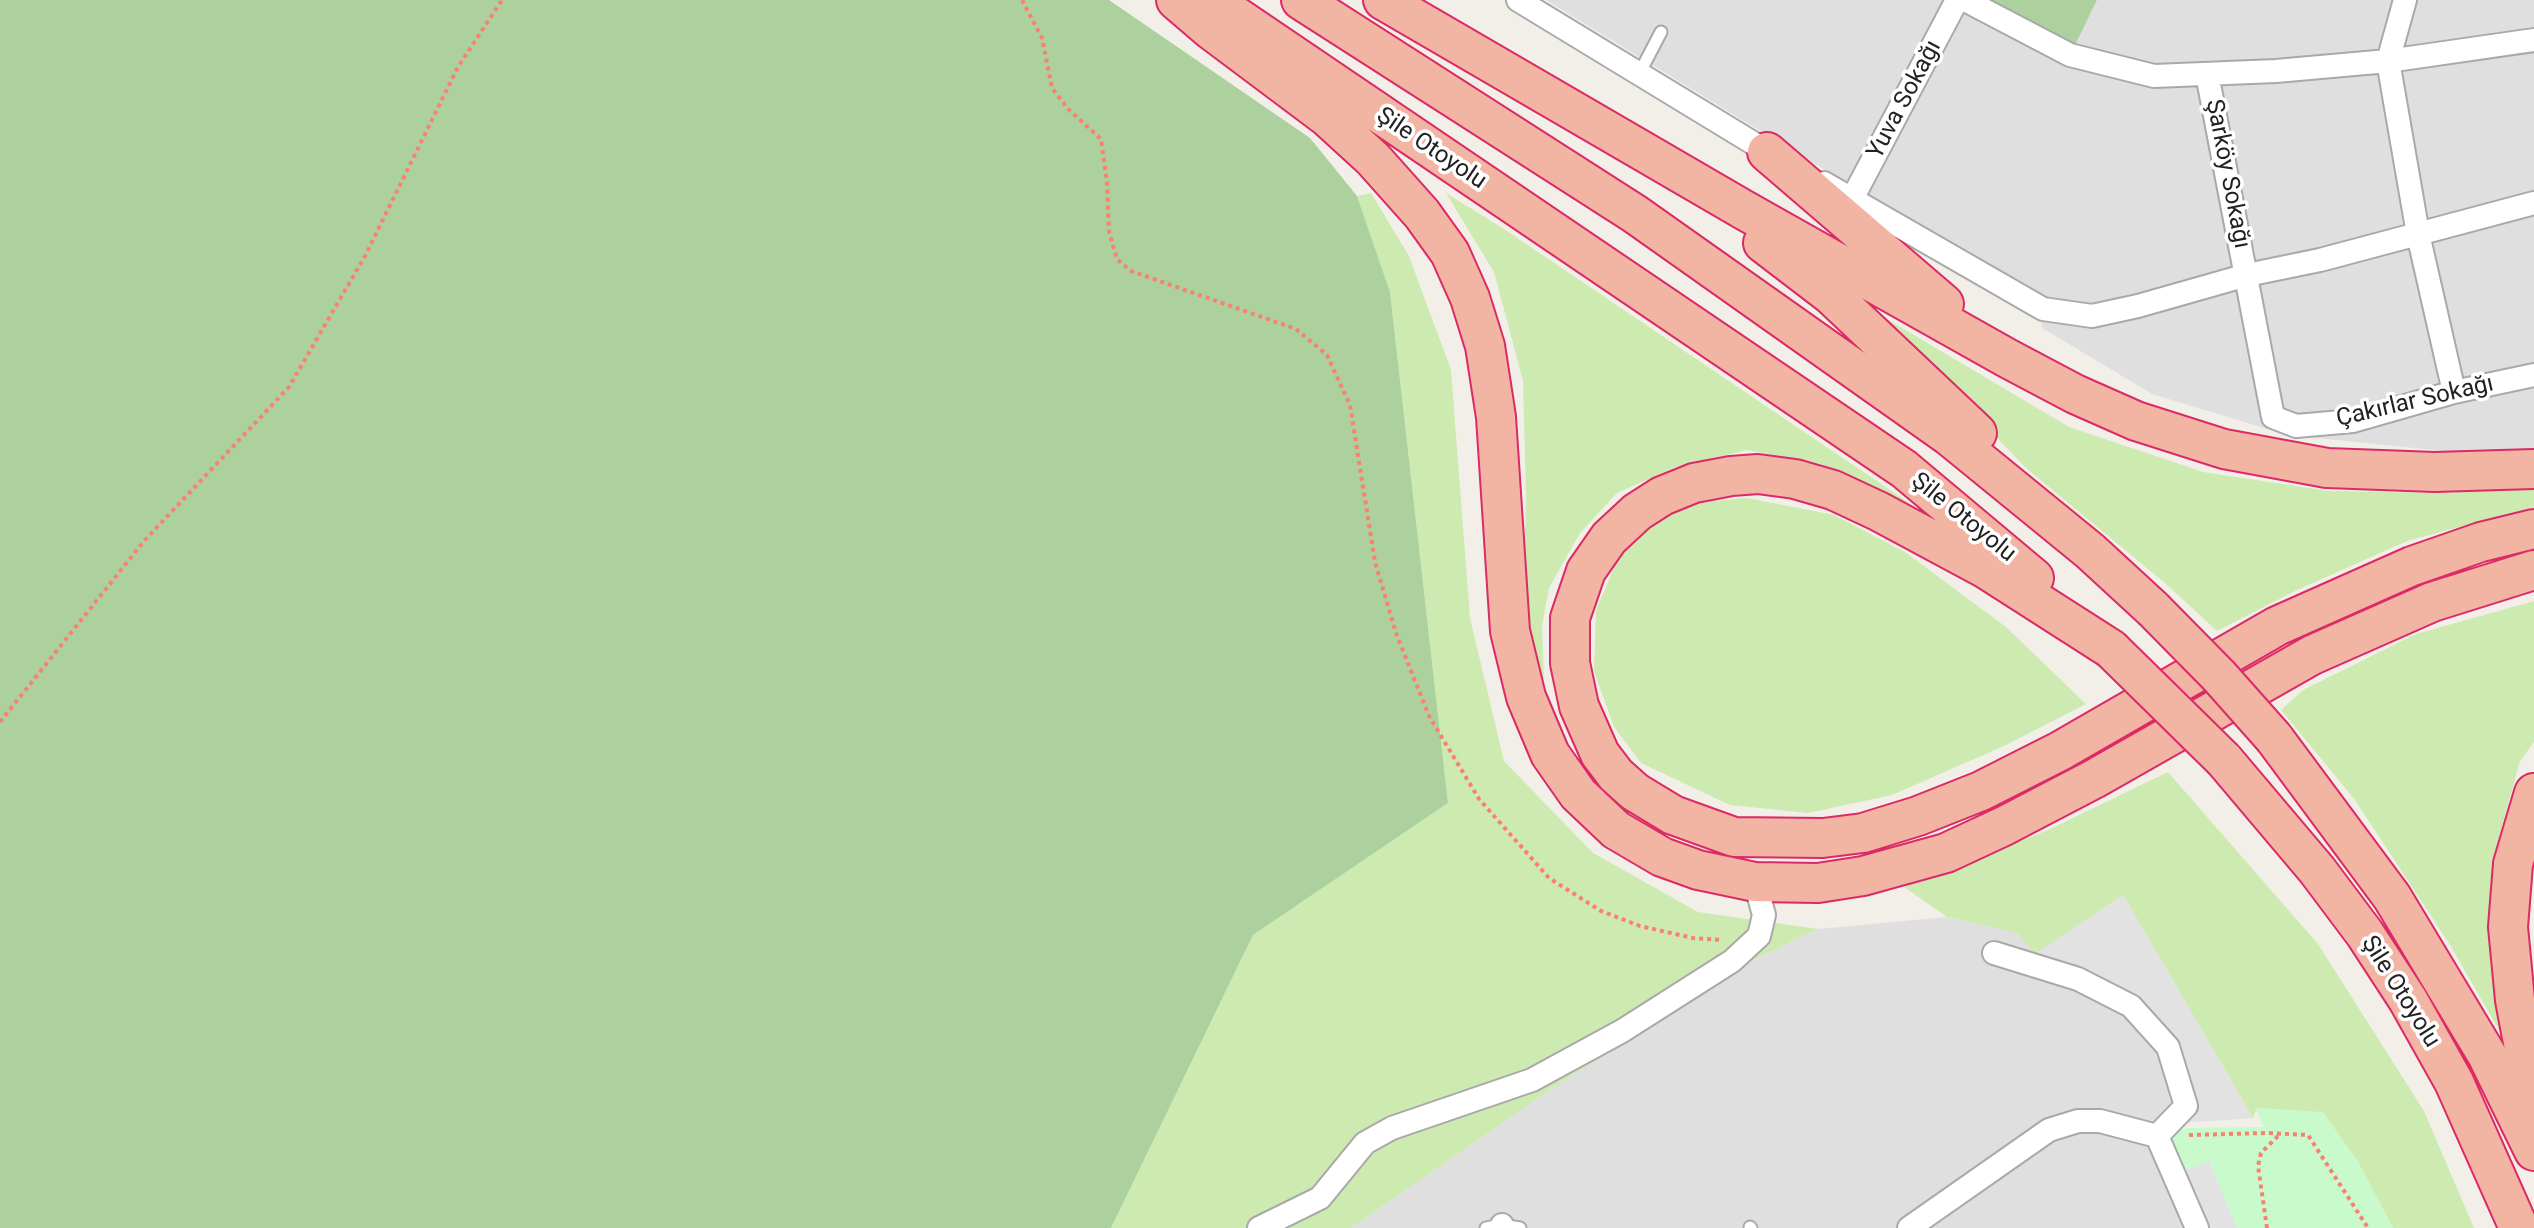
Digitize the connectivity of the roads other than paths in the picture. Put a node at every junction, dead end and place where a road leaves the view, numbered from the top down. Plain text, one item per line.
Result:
1 (1176, 0) edge
2 (1212, 0) edge
3 (1301, 0) edge
4 (1383, 0) edge
5 (1518, 0) edge
6 (1957, 0) edge
7 (1965, 0) edge
8 (2405, 0) edge
9 (1661, 32) dead end
10 (2534, 40) edge
11 (2388, 61) junction
12 (1639, 74) junction
13 (2207, 74) junction
14 (1640, 148) junction
15 (1767, 152) junction
16 (1852, 199) junction
17 (2534, 203) edge
18 (2418, 234) junction
19 (2247, 275) junction
20 (2007, 358) junction
21 (2534, 375) edge
22 (2454, 392) junction
23 (2296, 426) joint
24 (2534, 469) edge
25 (2534, 529) edge
26 (2090, 551) junction
27 (2534, 570) edge
28 (2111, 649) junction
29 (2534, 793) edge
30 (1755, 882) junction
31 (1994, 953) dead end
32 (2534, 1101) edge
33 (2157, 1136) junction
34 (2534, 1151) edge
35 (1259, 1228) edge
36 (1909, 1228) edge
37 (2197, 1228) edge
38 (2519, 1228) edge

1 - 30 highway
2 - 28 highway, Şile Otoyolu
3 - 26 highway, Şile Otoyolu
4 - 14 highway
5 - 12 street
6 - 16 street, Yuva Sokağı
7 - 13 street
8 - 11 street
9 - 12 lane
10 - 11 street
11 - 13 street
11 - 18 street
12 - 15 street
13 - 19 street, Şarköy Sokağı
14 - 20 highway
14 - 26 highway
15 - 16 street
15 - 20 highway
16 - 19 street
17 - 18 street
18 - 19 street
18 - 22 street
19 - 23 street, Şarköy Sokağı
20 - 24 highway
21 - 22 street, Çakırlar Sokağı
22 - 23 street, Çakırlar Sokağı
25 - 28 highway
26 - 34 highway, Şile Otoyolu, bridge
27 - 30 highway
28 - 38 highway, Şile Otoyolu, bridge
29 - 32 highway
30 - 35 street
31 - 33 street
33 - 36 street
33 - 37 street

